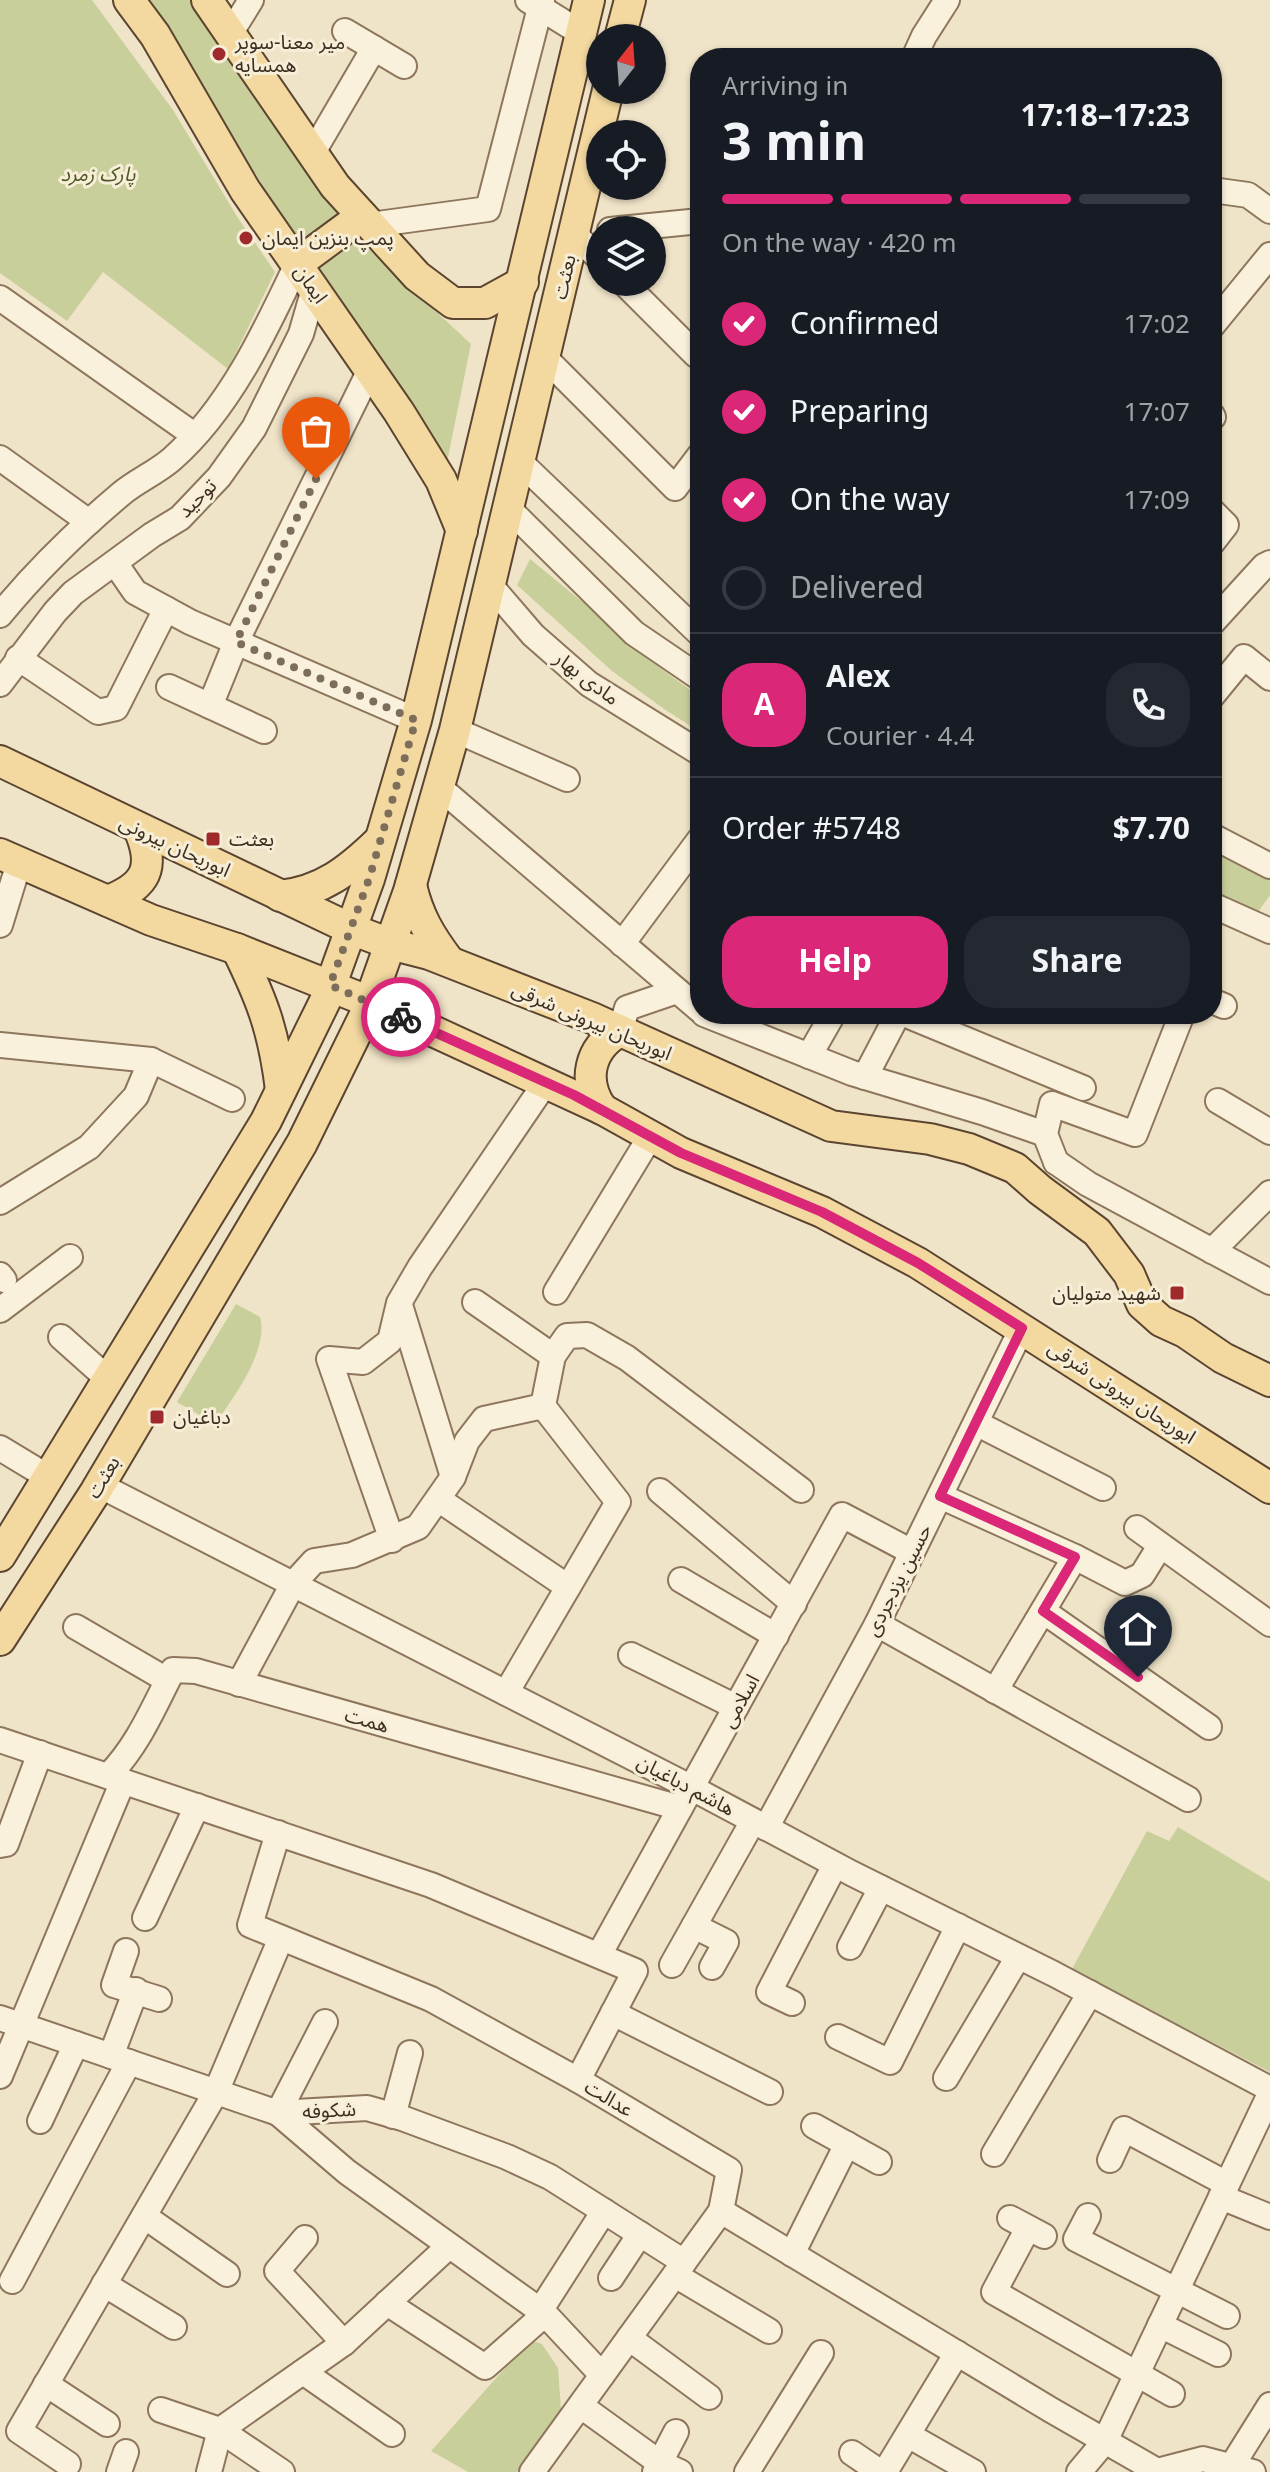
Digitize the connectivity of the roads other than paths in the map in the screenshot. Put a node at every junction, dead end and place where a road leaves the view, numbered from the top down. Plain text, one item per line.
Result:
1 (129, 0) edge
2 (207, 0) edge
3 (251, 0) edge
4 (589, 0) edge
5 (630, 0) edge
6 (947, 0) edge
7 (537, 2) edge
8 (624, 24) edge
9 (345, 31) dead end
10 (581, 33) junction
11 (230, 34) junction
12 (374, 48) junction
13 (919, 48) edge
14 (404, 66) dead end
15 (606, 104) edge
16 (312, 154) junction
17 (1222, 191) edge
18 (1270, 211) edge
19 (589, 216) edge
20 (366, 220) junction
21 (690, 222) edge
22 (666, 224) edge
23 (586, 235) edge
24 (1270, 255) edge
25 (297, 264) junction
26 (523, 282) junction
27 (314, 289) junction
28 (637, 296) edge
29 (1222, 296) edge
30 (0, 298) edge
31 (690, 349) edge
32 (545, 358) junction
33 (370, 370) junction
34 (194, 435) junction
35 (0, 458) edge
36 (520, 462) junction
37 (690, 468) edge
38 (509, 509) junction
39 (89, 522) junction
40 (462, 531) junction
41 (115, 563) junction
42 (1270, 563) edge
43 (490, 585) junction
44 (166, 609) junction
45 (1222, 612) edge
46 (0, 615) edge
47 (690, 624) edge
48 (236, 642) junction
49 (18, 658) junction
50 (690, 671) edge
51 (1270, 678) edge
52 (0, 684) edge
53 (1222, 684) edge
54 (169, 687) dead end
55 (210, 706) junction
56 (416, 720) junction
57 (455, 730) junction
58 (264, 731) dead end
59 (690, 747) edge
60 (0, 761) edge
61 (567, 779) dead end
62 (439, 787) junction
63 (139, 829) junction
64 (381, 839) junction
65 (1222, 841) edge
66 (690, 852) edge
67 (9, 858) edge
68 (1270, 866) edge
69 (411, 885) junction
70 (280, 896) junction
71 (108, 901) junction
72 (1222, 909) edge
73 (0, 925) edge
74 (351, 929) junction
75 (1270, 931) edge
76 (390, 944) junction
77 (622, 944) junction
78 (237, 949) junction
79 (449, 961) junction
80 (330, 985) junction
81 (677, 991) junction
82 (370, 1002) junction
83 (690, 1002) edge
84 (414, 1023) junction
85 (742, 1024) edge
86 (827, 1024) edge
87 (893, 1024) edge
88 (928, 1024) edge
89 (1178, 1024) edge
90 (620, 1031) junction
91 (0, 1045) edge
92 (346, 1054) junction
93 (809, 1056) junction
94 (151, 1060) junction
95 (865, 1077) junction
96 (546, 1082) junction
97 (1083, 1088) dead end
98 (281, 1090) junction
99 (232, 1099) dead end
100 (1218, 1101) dead end
101 (602, 1109) junction
102 (1270, 1132) edge
103 (1045, 1134) junction
104 (650, 1137) junction
105 (1056, 1162) junction
106 (1040, 1190) junction
107 (1270, 1193) edge
108 (0, 1202) edge
109 (1212, 1251) junction
110 (70, 1257) dead end
111 (1270, 1282) edge
112 (556, 1292) dead end
113 (475, 1302) dead end
114 (399, 1303) junction
115 (0, 1310) edge
116 (1022, 1328) junction
117 (61, 1337) dead end
118 (553, 1356) junction
119 (108, 1379) junction
120 (1270, 1381) edge
121 (543, 1406) junction
122 (976, 1423) junction
123 (0, 1448) edge
124 (48, 1477) junction
125 (453, 1477) junction
126 (99, 1485) junction
127 (1103, 1488) dead end
128 (1270, 1488) edge
129 (801, 1490) dead end
130 (660, 1491) dead end
131 (940, 1496) junction
132 (438, 1499) junction
133 (1137, 1528) dead end
134 (392, 1540) junction
135 (1160, 1546) junction
136 (912, 1552) junction
137 (0, 1556) edge
138 (1075, 1557) junction
139 (681, 1580) dead end
140 (293, 1584) junction
141 (568, 1587) junction
142 (794, 1604) junction
143 (1043, 1611) junction
144 (877, 1624) junction
145 (1270, 1624) edge
146 (76, 1627) dead end
147 (776, 1636) junction
148 (0, 1640) edge
149 (631, 1655) dead end
150 (167, 1680) junction
151 (239, 1684) junction
152 (995, 1691) junction
153 (506, 1693) junction
154 (736, 1707) junction
155 (1209, 1727) dead end
156 (0, 1740) edge
157 (40, 1753) junction
158 (115, 1779) junction
159 (686, 1798) junction
160 (1188, 1799) dead end
161 (197, 1806) junction
162 (760, 1824) junction
163 (278, 1833) junction
164 (0, 1845) edge
165 (835, 1865) junction
166 (881, 1888) junction
167 (145, 1918) dead end
168 (694, 1926) junction
169 (958, 1926) junction
170 (281, 1938) junction
171 (850, 1947) dead end
172 (126, 1951) dead end
173 (599, 1955) junction
174 (1018, 1957) junction
175 (672, 1965) dead end
176 (712, 1967) dead end
177 (1090, 1993) junction
178 (792, 2003) dead end
179 (613, 2013) junction
180 (11, 2022) edge
181 (325, 2022) dead end
182 (838, 2037) dead end
183 (76, 2044) junction
184 (410, 2053) dead end
185 (120, 2059) junction
186 (0, 2076) edge
187 (946, 2078) dead end
188 (578, 2080) junction
189 (216, 2092) junction
190 (770, 2092) dead end
191 (1270, 2092) edge
192 (278, 2113) junction
193 (393, 2116) junction
194 (40, 2121) dead end
195 (814, 2126) dead end
196 (847, 2144) junction
197 (994, 2154) dead end
198 (1110, 2160) dead end
199 (879, 2162) dead end
200 (1224, 2190) junction
201 (604, 2211) junction
202 (721, 2211) junction
203 (144, 2216) junction
204 (1088, 2216) dead end
205 (1270, 2217) edge
206 (1027, 2228) dead end
207 (640, 2234) junction
208 (305, 2238) dead end
209 (449, 2246) junction
210 (792, 2254) junction
211 (680, 2268) junction
212 (227, 2274) dead end
213 (611, 2278) dead end
214 (12, 2281) dead end
215 (104, 2284) junction
216 (1176, 2292) junction
217 (387, 2303) junction
218 (542, 2312) junction
219 (1227, 2316) dead end
220 (1160, 2325) junction
221 (174, 2327) dead end
222 (769, 2331) dead end
223 (629, 2338) junction
224 (344, 2343) junction
225 (821, 2353) dead end
226 (957, 2353) junction
227 (1218, 2354) dead end
228 (303, 2372) junction
229 (1137, 2374) junction
230 (602, 2375) junction
231 (46, 2384) junction
232 (1172, 2394) dead end
233 (709, 2397) dead end
234 (1270, 2405) edge
235 (581, 2406) junction
236 (161, 2410) dead end
237 (107, 2424) dead end
238 (220, 2430) junction
239 (676, 2432) dead end
240 (392, 2434) dead end
241 (908, 2435) junction
242 (1105, 2441) junction
243 (852, 2453) dead end
244 (68, 2464) dead end
245 (665, 2469) edge
246 (1237, 2470) edge
247 (209, 2472) edge
248 (282, 2472) edge
249 (532, 2472) edge
250 (747, 2472) edge
251 (883, 2472) edge
252 (973, 2472) edge
253 (1079, 2472) edge

1 - 25 main road, ایمان
2 - 11 main road
3 - 11 street
4 - 10 main road, بعثت
5 - 8 main road
6 - 13 street
7 - 10 street
7 - 20 street
9 - 12 street
10 - 26 main road, بعثت
11 - 16 main road
12 - 14 street
12 - 16 street
15 - 19 main road, بعثت
16 - 20 main road
17 - 18 street
20 - 25 main road
20 - 26 main road
21 - 22 street
23 - 32 main road, بعثت
24 - 29 street
25 - 27 main road, ایمان
25 - 34 street
26 - 40 main road, بعثت
27 - 33 main road, ایمان
27 - 41 street, توحید
28 - 31 street
30 - 34 street
32 - 36 main road, بعثت
32 - 37 street
33 - 40 main road, ایمان
33 - 48 street
34 - 39 street
35 - 39 street
36 - 38 main road, بعثت
36 - 47 street
38 - 43 main road, بعثت
38 - 50 street
39 - 46 street
40 - 56 main road, بعثت
41 - 44 street
41 - 49 street, توحید
42 - 45 street
43 - 57 main road, بعثت
43 - 59 street, مادی بهار
44 - 48 street
44 - 49 street
48 - 55 street
48 - 56 street
49 - 52 street, توحید
51 - 53 street
54 - 55 street
55 - 58 street
56 - 64 main road, بعثت
57 - 61 street
57 - 62 main road, بعثت
60 - 63 main road, ابوریحان بیرونی
62 - 69 main road, بعثت
62 - 77 street
63 - 70 main road, ابوریحان بیرونی
63 - 71 main road
64 - 70 main road
64 - 74 main road, بعثت
65 - 68 street
66 - 77 street
67 - 71 main road
67 - 73 street
69 - 76 main road, بعثت
69 - 79 main road
70 - 74 main road, ابوریحان بیرونی
71 - 78 main road
72 - 75 street
74 - 76 main road, ابوریحان بیرونی
74 - 80 main road, بعثت
76 - 79 main road, ابوریحان بیرونی شرقی
76 - 82 main road, بعثت
77 - 81 street
78 - 80 main road
78 - 98 main road
79 - 90 main road, ابوریحان بیرونی شرقی
80 - 82 main road, ابوریحان بیرونی شرقی
80 - 98 main road, بعثت
81 - 83 street
81 - 90 street
82 - 84 main road, ابوریحان بیرونی شرقی
82 - 92 main road, بعثت
84 - 92 main road
84 - 96 main road, ابوریحان بیرونی شرقی
85 - 93 street
86 - 93 street
87 - 95 street
88 - 97 street
89 - 103 street
90 - 101 main road
90 - 106 main road, ابوریحان بیرونی شرقی
91 - 94 street
92 - 126 main road, بعثت
93 - 95 street
94 - 99 street
94 - 108 street
95 - 103 street
96 - 101 main road, ابوریحان بیرونی شرقی
96 - 114 street
98 - 119 main road, بعثت
100 - 102 street
101 - 104 main road, ابوریحان بیرونی شرقی
103 - 105 street
104 - 112 street
104 - 116 main road, ابوریحان بیرونی شرقی
105 - 106 street
105 - 109 street
106 - 120 main road, ابوریحان بیرونی شرقی
107 - 109 street
109 - 111 street
110 - 115 street
113 - 118 street
114 - 125 street
114 - 134 street
116 - 122 street, حسین یزدجردی
116 - 128 main road, ابوریحان بیرونی شرقی
117 - 119 street
118 - 121 street
118 - 129 street
119 - 124 main road, بعثت
121 - 125 street
121 - 141 street
122 - 127 street
122 - 131 street, حسین یزدجردی
123 - 124 street
124 - 137 main road, بعثت
125 - 132 street
126 - 140 street, هاشم دباغیان
126 - 148 main road, بعثت
130 - 142 street
131 - 136 street, حسین یزدجردی
131 - 138 street
132 - 134 street
132 - 141 street
133 - 135 street
134 - 140 street
135 - 138 street
135 - 145 street
136 - 142 street, اسلامی
136 - 144 street, حسین یزدجردی
138 - 143 street
139 - 147 street
140 - 151 street
140 - 153 street, هاشم دباغیان
141 - 153 street
142 - 147 street, اسلامی
143 - 152 street
143 - 155 street
144 - 152 street
144 - 162 street, حسین یزدجردی
146 - 150 street
147 - 154 street, اسلامی
149 - 154 street
150 - 151 street, همت
150 - 158 street
151 - 159 street, همت
152 - 160 street
153 - 159 street, هاشم دباغیان
154 - 159 street, اسلامی
156 - 157 street, عدالت
157 - 158 street, عدالت
157 - 164 street
158 - 161 street, عدالت
158 - 180 street
159 - 162 street, هاشم دباغیان
159 - 173 street, اسلامی
161 - 163 street, عدالت
161 - 167 street
162 - 165 street, هاشم دباغیان
162 - 168 street, حسین یزدجردی
163 - 170 street
163 - 173 street, عدالت
165 - 166 street, هاشم دباغیان
165 - 178 street
166 - 169 street, هاشم دباغیان
166 - 171 street
168 - 175 street, حسین یزدجردی
168 - 176 street
169 - 174 street, هاشم دباغیان
169 - 182 street
170 - 188 street
170 - 189 street
172 - 185 street
173 - 179 street, عدالت
174 - 177 street, هاشم دباغیان
174 - 187 street
177 - 191 street, هاشم دباغیان
177 - 197 street
179 - 188 street, عدالت
179 - 190 street
180 - 183 street, شکوفه
180 - 186 street
181 - 192 street
183 - 185 street, شکوفه
183 - 194 street
184 - 193 street
185 - 189 street, شکوفه
185 - 214 street
188 - 202 street, عدالت
189 - 192 street, شکوفه
189 - 203 street
191 - 200 street
192 - 193 street, شکوفه
192 - 209 street
193 - 201 street, شکوفه
195 - 196 street
196 - 199 street
196 - 210 street
198 - 200 street
200 - 205 street
200 - 216 street
201 - 207 street, شکوفه
201 - 218 street
202 - 210 street
202 - 211 street
203 - 212 street
203 - 215 street
204 - 216 street
206 - 229 street
207 - 211 street, شکوفه
207 - 213 street
208 - 224 street
209 - 217 street
209 - 218 street
210 - 226 street
211 - 222 street, شکوفه
211 - 223 street
215 - 221 street
215 - 231 street
216 - 219 street
216 - 220 street
217 - 218 street
217 - 224 street
218 - 230 street
220 - 227 street
220 - 229 street
223 - 230 street
223 - 233 street
224 - 228 street
225 - 250 street
226 - 241 street
226 - 242 street
228 - 238 street
228 - 240 street
229 - 232 street
229 - 242 street
230 - 235 street
231 - 237 street
231 - 244 street
234 - 246 street
235 - 245 street
235 - 249 street
236 - 238 street
238 - 247 street
238 - 248 street
239 - 245 street
241 - 251 street
241 - 252 street
242 - 246 street
242 - 253 street
243 - 251 street

